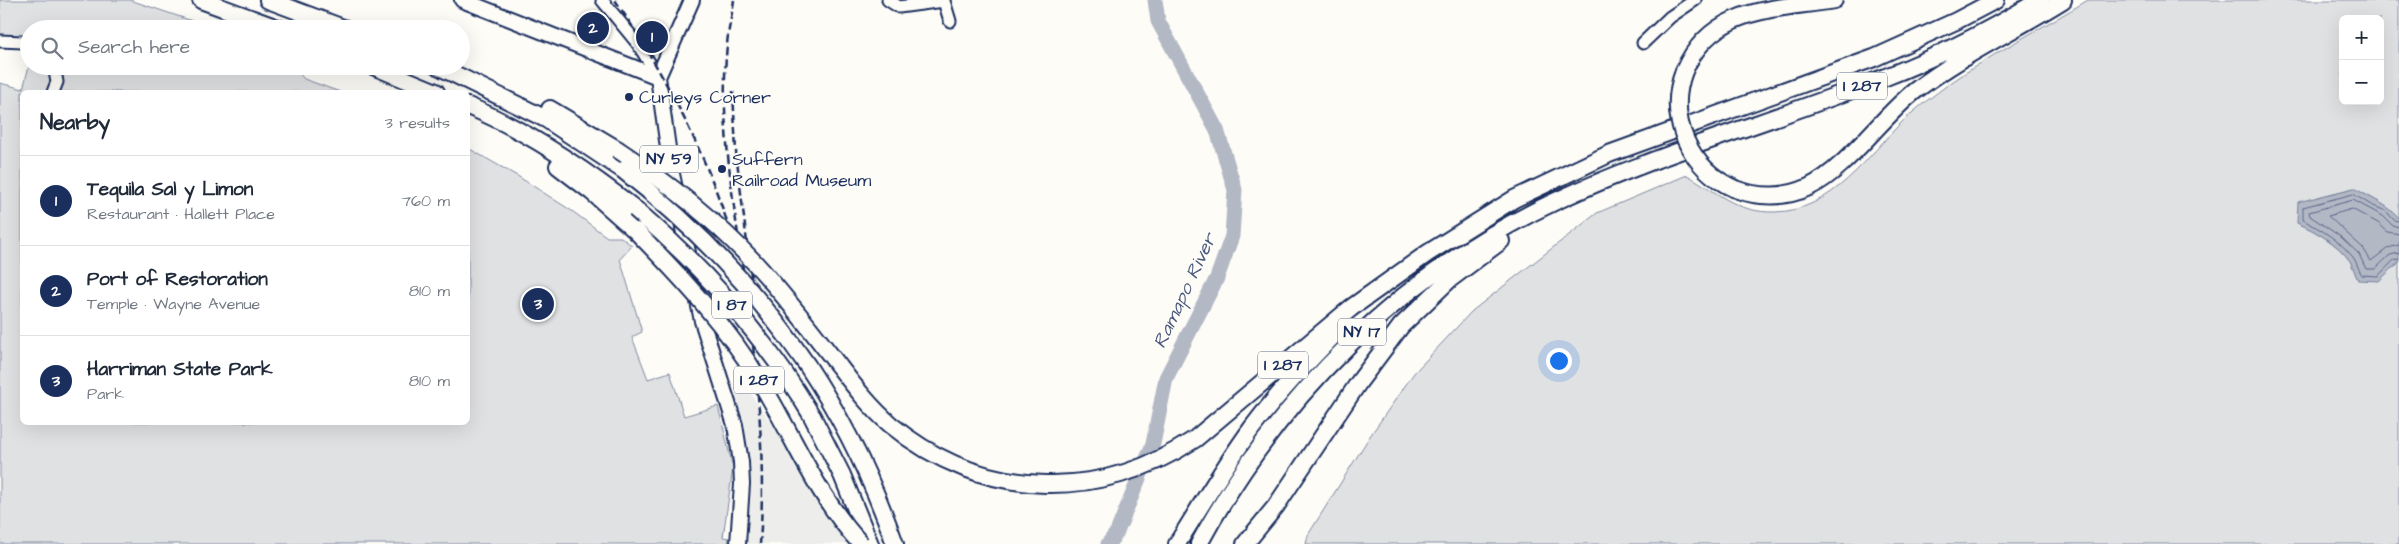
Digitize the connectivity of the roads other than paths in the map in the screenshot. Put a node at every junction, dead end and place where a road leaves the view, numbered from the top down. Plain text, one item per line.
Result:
1 (201, 0) edge
2 (268, 0) edge
3 (462, 0) edge
4 (602, 0) edge
5 (692, 0) edge
6 (888, 0) edge
7 (1695, 0) edge
8 (1834, 0) edge
9 (1996, 0) edge
10 (2040, 0) edge
11 (2063, 0) edge
12 (255, 20) edge
13 (322, 20) edge
14 (950, 21) dead end
15 (0, 41) edge
16 (20, 42) edge
17 (1643, 43) dead end
18 (56, 75) edge
19 (395, 75) edge
20 (456, 75) edge
21 (467, 75) edge
22 (658, 77) junction
23 (54, 90) edge
24 (431, 90) edge
25 (470, 107) edge
26 (492, 117) junction
27 (1586, 188) junction
28 (1373, 294) junction
29 (738, 544) edge
30 (861, 544) edge
31 (870, 544) edge
32 (895, 544) edge
33 (1177, 544) edge
34 (1199, 544) edge
35 (1245, 544) edge

1 - 12 highway
2 - 13 highway
3 - 22 main road
4 - 22 street
5 - 22 main road
6 - 14 street
7 - 17 street
8 - 11 highway, bridge
9 - 28 highway, I 287
10 - 27 highway, I 287
15 - 16 street
18 - 23 street
19 - 24 highway
20 - 32 highway, I 87, bridge
21 - 28 highway, I 287, bridge
22 - 29 main road, NY 59
25 - 26 highway, I 87
26 - 30 highway, I 287, bridge
26 - 31 highway, I 87, bridge
27 - 34 highway, NY 17
27 - 35 highway, I 287
28 - 33 highway, NY 17

